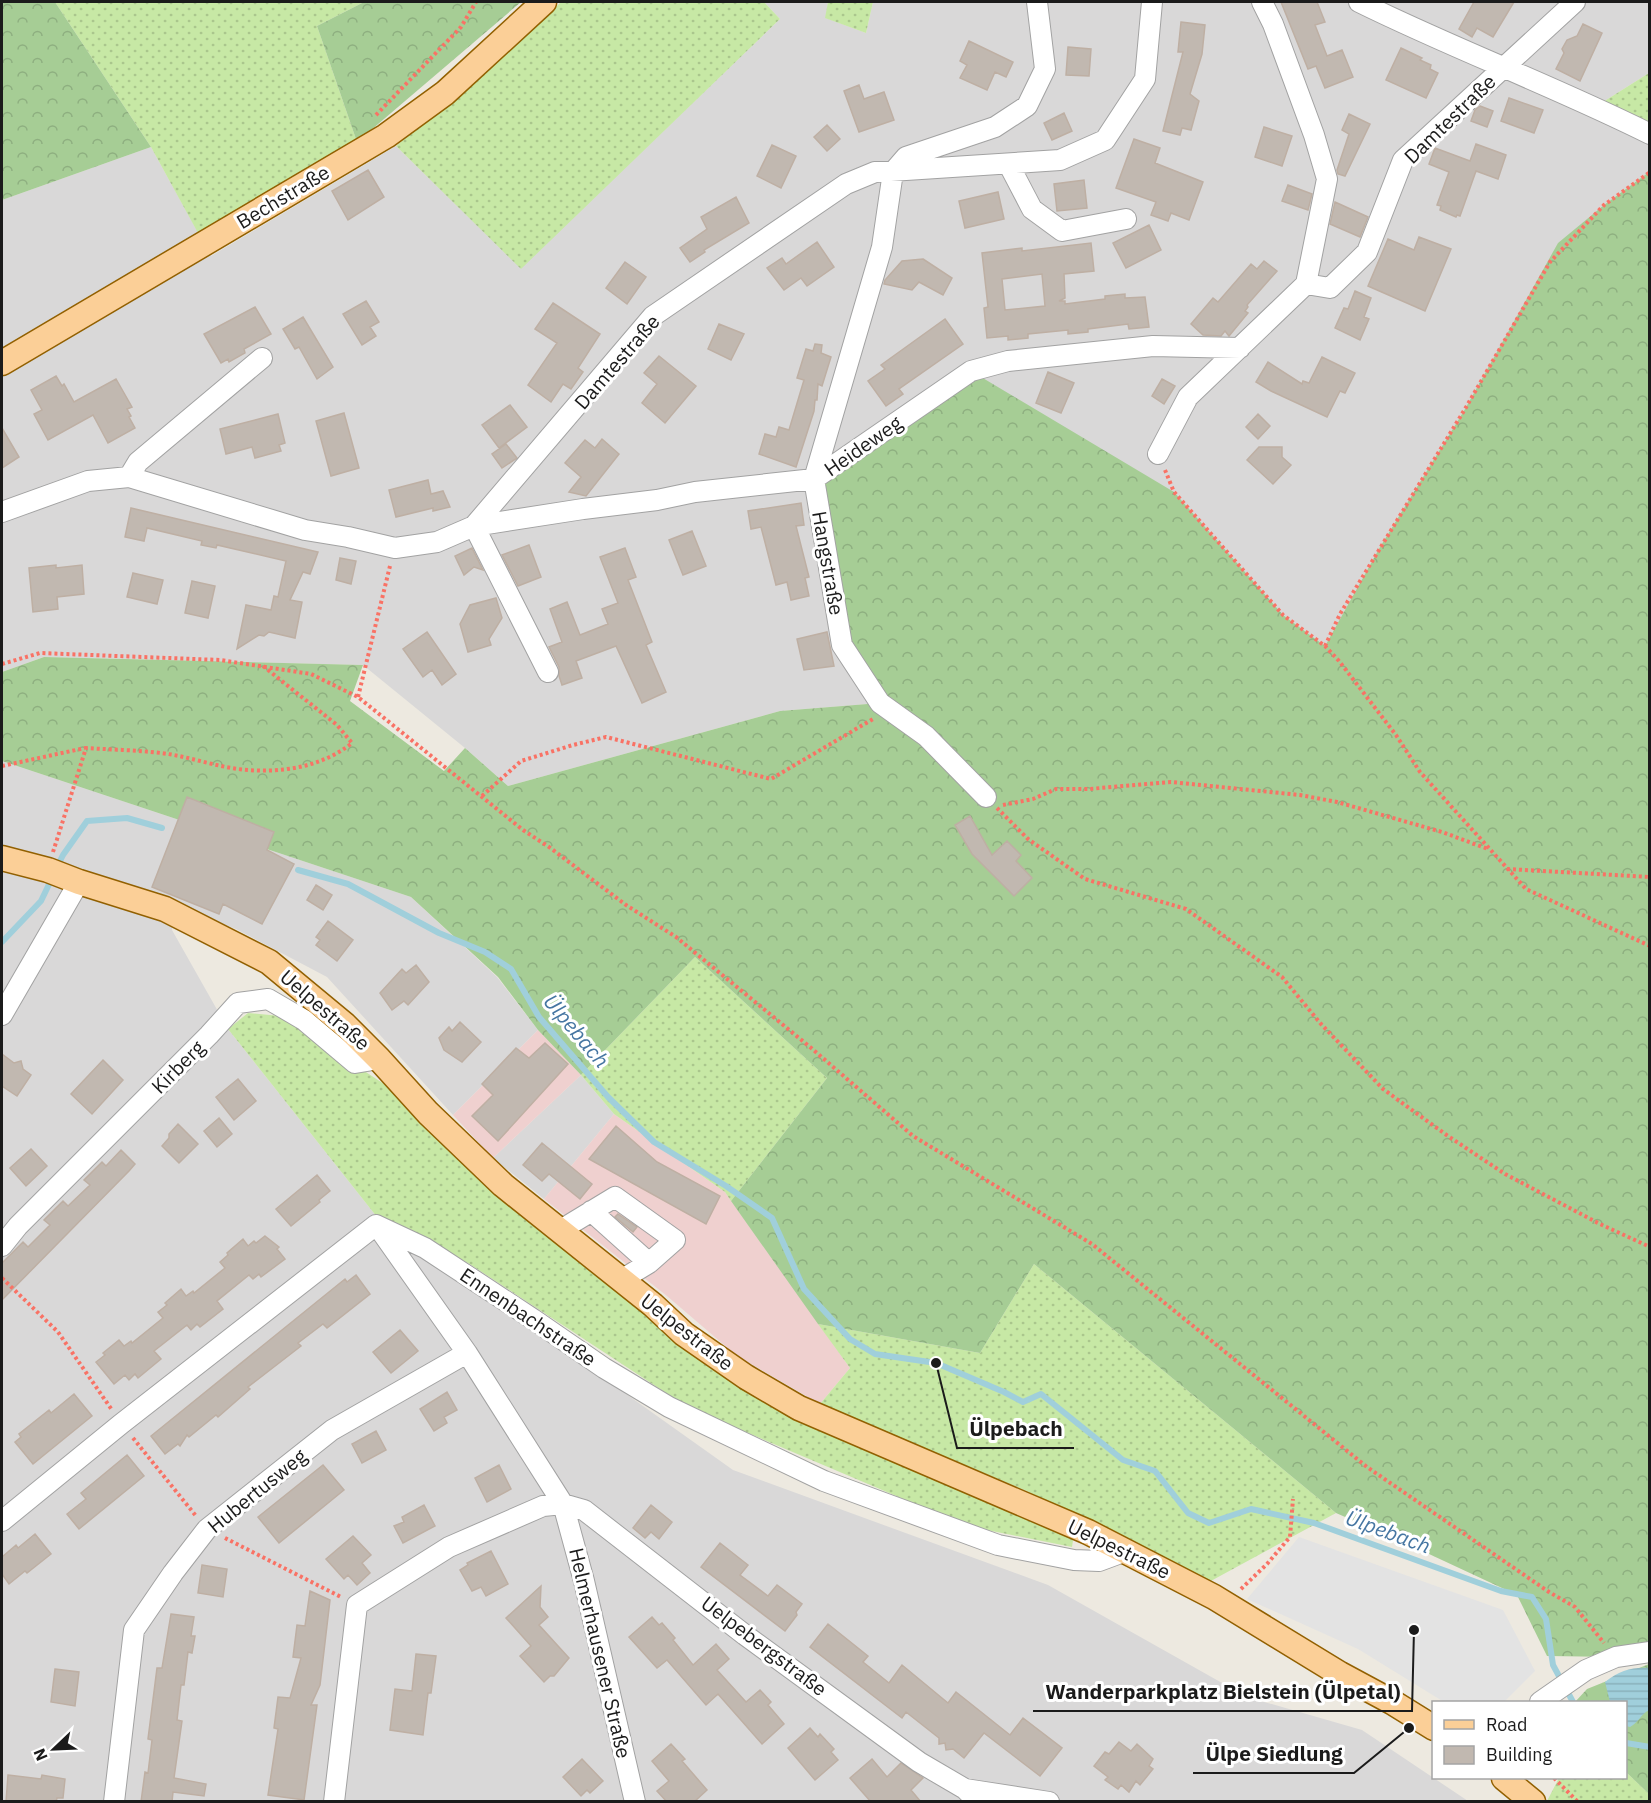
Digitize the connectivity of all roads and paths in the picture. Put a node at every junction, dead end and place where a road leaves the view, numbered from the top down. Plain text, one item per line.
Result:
1 (476, 2) edge
2 (543, 2) edge
3 (1037, 2) edge
4 (1152, 2) edge
5 (1262, 2) edge
6 (1359, 2) edge
7 (1575, 2) edge
8 (1504, 67) junction
9 (1650, 134) edge
10 (365, 149) junction
11 (1009, 165) junction
12 (892, 172) junction
13 (1650, 172) edge
14 (1126, 219) dead end
15 (1306, 284) junction
16 (1240, 348) junction
17 (262, 358) dead end
18 (2, 363) edge
19 (1158, 454) joint
20 (129, 477) junction
21 (814, 479) junction
22 (2, 512) edge
23 (474, 526) junction
24 (395, 548) junction
25 (1325, 646) junction
26 (2, 664) edge
27 (262, 666) junction
28 (548, 672) dead end
29 (358, 697) junction
30 (889, 709) junction
31 (86, 748) junction
32 (2, 766) edge
33 (482, 796) junction
34 (986, 797) junction
35 (1489, 849) junction
36 (2, 858) edge
37 (1508, 869) junction
38 (60, 875) junction
39 (1650, 877) edge
40 (1650, 946) edge
41 (2, 1014) edge
42 (379, 1059) junction
43 (591, 1211) junction
44 (376, 1225) junction
45 (559, 1231) junction
46 (2, 1246) edge
47 (1650, 1247) edge
48 (649, 1263) junction
49 (2, 1278) edge
50 (621, 1280) junction
51 (467, 1353) junction
52 (121, 1424) junction
53 (1293, 1502) dead end
54 (563, 1504) junction
55 (2, 1521) edge
56 (207, 1529) junction
57 (1126, 1551) junction
58 (1225, 1604) junction
59 (357, 1605) junction
60 (1650, 1652) edge
61 (1616, 1657) junction
62 (1545, 1699) edge
63 (1432, 1727) edge
64 (1505, 1779) edge
65 (1555, 1779) edge
66 (972, 1795) edge
67 (114, 1802) edge
68 (334, 1802) edge
69 (635, 1802) edge
70 (1049, 1802) edge
71 (1533, 1802) edge
72 (1578, 1802) edge

1 - 10 path
2 - 10 main road, Bechstraße
3 - 12 street
4 - 11 street, Damtestraße
5 - 15 street
6 - 8 street
7 - 8 street, Damtestraße
8 - 9 street
8 - 15 street, Damtestraße
10 - 18 main road, Bechstraße
11 - 12 street, Damtestraße
11 - 14 street
12 - 21 street, Hangstraße
12 - 23 street, Damtestraße
13 - 25 path
15 - 16 street
16 - 19 street
16 - 21 street, Heideweg
17 - 20 street
19 - 25 path
20 - 22 street, Damtestraße
20 - 24 street, Damtestraße
21 - 23 street, Heideweg
21 - 30 street, Hangstraße
23 - 24 street, Damtestraße
23 - 28 street
24 - 29 path
25 - 35 path
26 - 27 path
27 - 29 path
27 - 31 path
29 - 33 path
30 - 33 path
30 - 34 street, Hangstraße
31 - 32 path
31 - 38 path
33 - 61 path
34 - 35 path
34 - 47 path
35 - 37 path
36 - 38 main road, Uelpestraße
37 - 39 path
37 - 40 path
38 - 41 street
38 - 42 main road, Uelpestraße
42 - 45 main road, Uelpestraße
42 - 46 street, Kirberg
43 - 45 street
43 - 48 street
43 - 48 street
44 - 51 street
44 - 52 street
44 - 57 street, Ennenbachstraße
45 - 50 main road, Uelpestraße
48 - 50 street
49 - 52 path
50 - 57 main road, Uelpestraße
51 - 54 street
51 - 56 street, Hubertusweg
52 - 55 street
52 - 56 path
53 - 58 path
54 - 59 street
54 - 66 street, Uelpebergstraße
54 - 69 street, Helmerhausener Straße
56 - 59 path
56 - 67 street, Hubertusweg
57 - 58 main road, Uelpestraße
58 - 63 main road, Uelpestraße
59 - 68 street
60 - 61 street
61 - 62 street
64 - 71 main road
65 - 72 path
66 - 70 street, Uelpebergstraße

